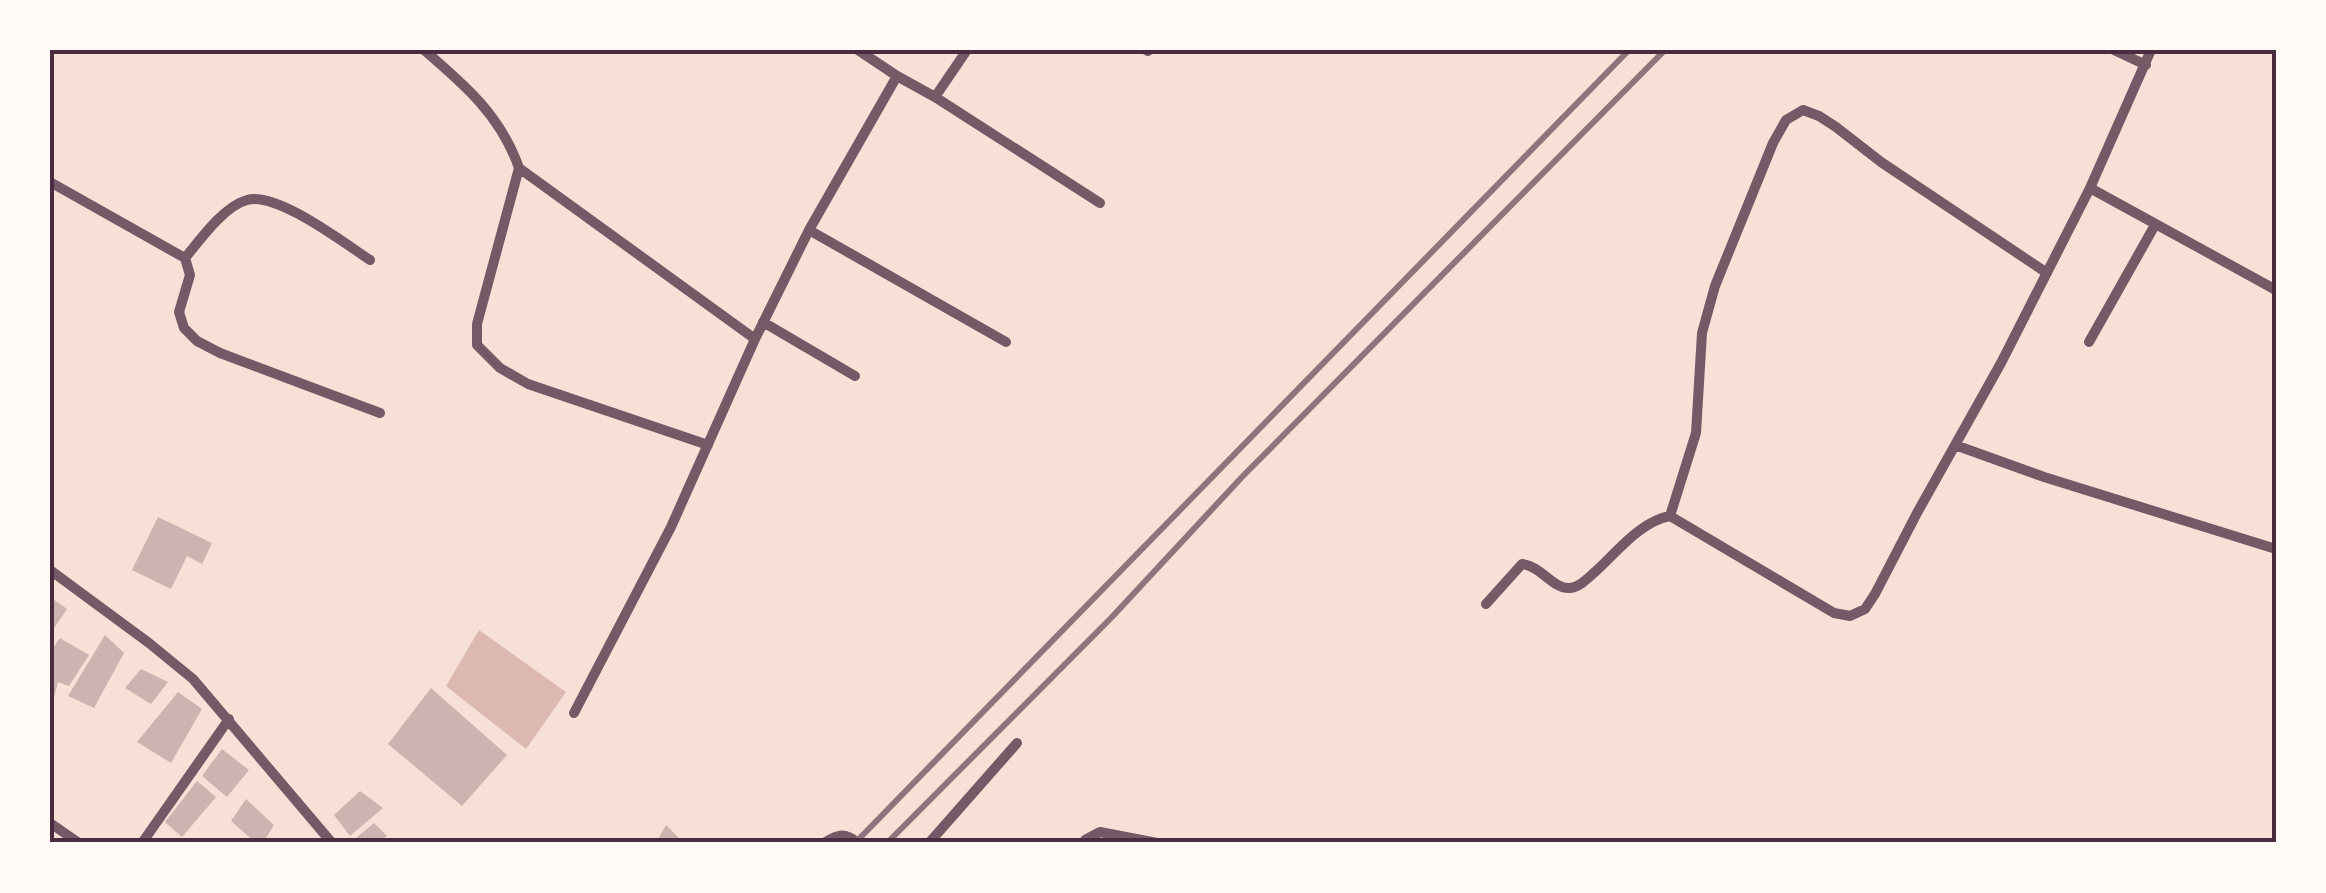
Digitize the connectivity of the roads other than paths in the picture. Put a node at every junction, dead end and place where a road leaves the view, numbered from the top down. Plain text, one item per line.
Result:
1 (424, 50) edge
2 (858, 50) edge
3 (967, 50) edge
4 (2114, 50) edge
5 (2151, 50) edge
6 (2146, 65) junction
7 (897, 76) junction
8 (935, 97) junction
9 (519, 168) junction
10 (50, 182) edge
11 (2090, 188) junction
12 (1100, 203) dead end
13 (2155, 225) junction
14 (809, 230) junction
15 (185, 258) junction
16 (370, 260) dead end
17 (2046, 273) junction
18 (2276, 290) edge
19 (764, 322) junction
20 (754, 339) junction
21 (1006, 342) dead end
22 (2089, 342) dead end
23 (855, 376) dead end
24 (380, 414) dead end
25 (708, 445) junction
26 (1956, 445) junction
27 (1670, 516) junction
28 (2276, 549) edge
29 (50, 570) edge
30 (1486, 604) dead end
31 (574, 713) dead end
32 (229, 719) junction
33 (1016, 743) dead end
34 (50, 822) edge
35 (79, 843) edge
36 (142, 843) edge
37 (332, 843) edge
38 (824, 843) edge
39 (858, 843) edge
40 (929, 843) edge
41 (1084, 843) edge
42 (1157, 843) edge

1 - 9 street
2 - 7 street
3 - 8 street
4 - 6 street
5 - 6 street
6 - 11 street
7 - 8 street
7 - 14 street
8 - 12 street
9 - 20 street
9 - 25 street
10 - 15 street
11 - 13 street
11 - 17 street
13 - 18 street
13 - 22 street
14 - 19 street
14 - 21 street
15 - 16 street
15 - 24 street
17 - 26 street
17 - 27 street
19 - 20 street
19 - 23 street
20 - 25 street
25 - 31 street
26 - 27 street
26 - 28 street
27 - 30 street
29 - 32 street
32 - 36 street
32 - 37 street
33 - 40 street
34 - 35 street
38 - 39 street
41 - 42 street

